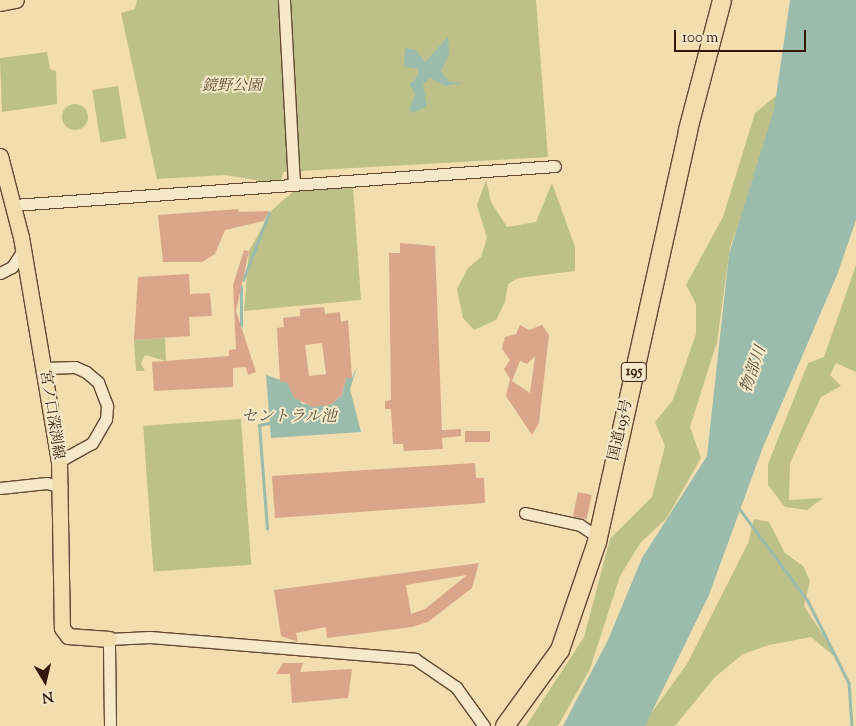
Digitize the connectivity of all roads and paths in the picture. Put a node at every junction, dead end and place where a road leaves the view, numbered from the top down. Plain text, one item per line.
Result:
1 (16, 0) edge
2 (284, 0) edge
3 (722, 0) edge
4 (0, 3) edge
5 (0, 156) edge
6 (554, 166) dead end
7 (294, 185) junction
8 (14, 205) junction
9 (23, 250) junction
10 (0, 273) edge
11 (44, 368) junction
12 (59, 461) junction
13 (0, 488) edge
14 (61, 488) junction
15 (525, 513) dead end
16 (598, 537) junction
17 (109, 639) junction
18 (110, 726) edge
19 (484, 726) edge
20 (505, 726) edge

1 - 4 main road
2 - 7 street
3 - 16 highway, 国道195号 / 195
5 - 8 main road, 宮ノ口深渕線
6 - 7 street
7 - 8 street
8 - 9 main road, 宮ノ口深渕線
9 - 10 street
9 - 11 main road, 宮ノ口深渕線
11 - 12 main road, 宮ノ口深渕線
11 - 12 street
12 - 14 main road, 宮ノ口深渕線
13 - 14 street
14 - 17 main road, 宮ノ口深渕線
15 - 16 street
16 - 20 highway, 国道195号 / 195
17 - 18 street
17 - 19 street

